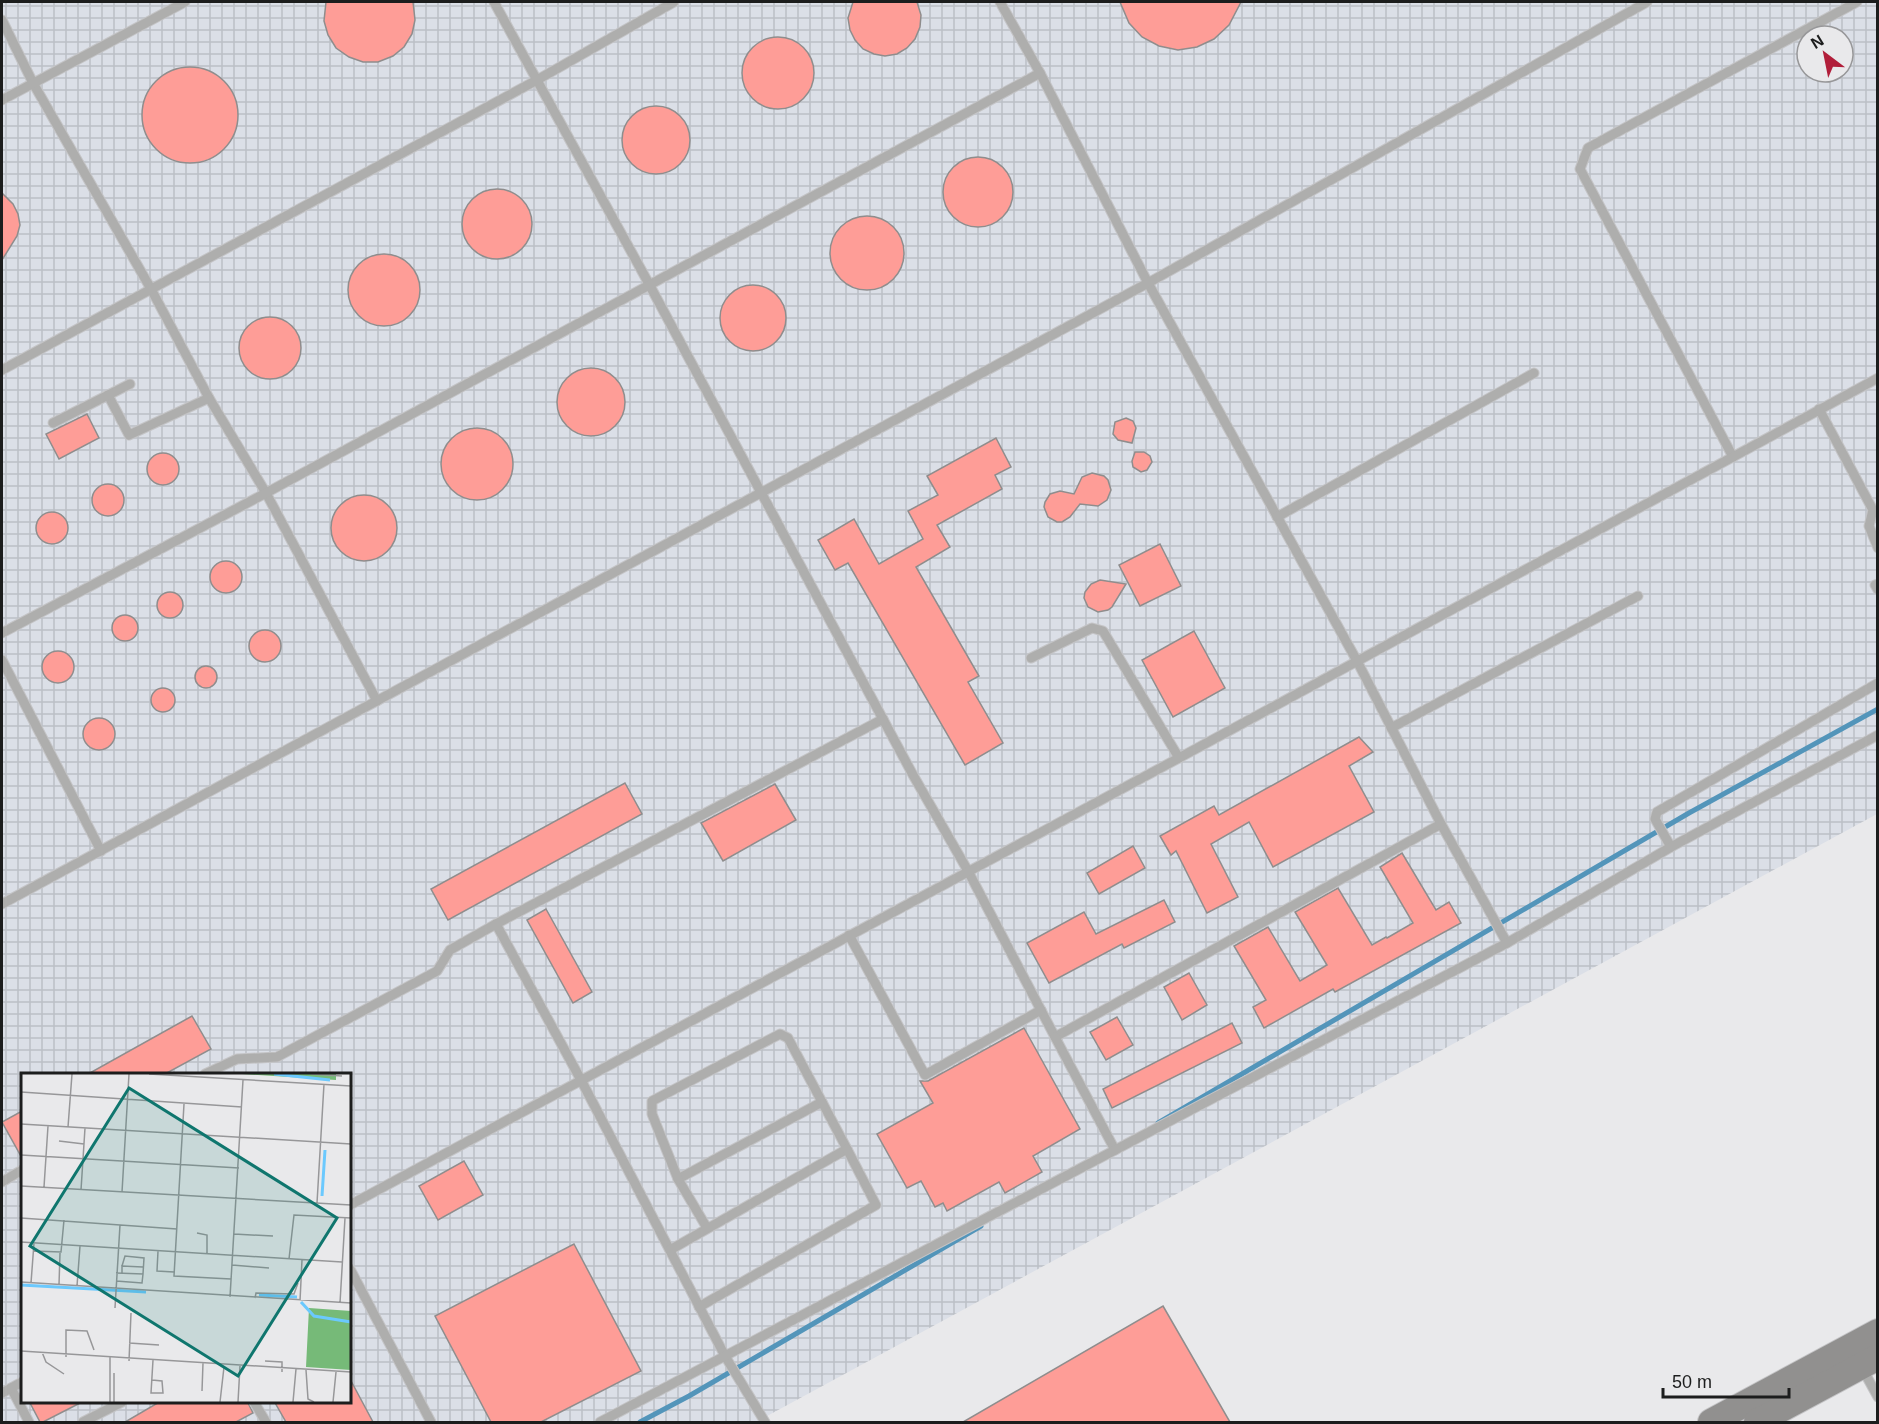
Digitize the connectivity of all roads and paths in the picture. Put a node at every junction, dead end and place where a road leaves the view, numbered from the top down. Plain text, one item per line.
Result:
1 (185, 2) edge
2 (494, 2) edge
3 (674, 2) edge
4 (1000, 2) edge
5 (1647, 2) edge
6 (1857, 2) edge
7 (2, 20) edge
8 (1040, 73) junction
9 (537, 80) junction
10 (33, 83) junction
11 (2, 100) edge
12 (1148, 283) junction
13 (649, 284) junction
14 (151, 290) junction
15 (2, 370) edge
16 (1534, 372) dead end
17 (1878, 378) edge
18 (130, 384) dead end
19 (108, 395) junction
20 (209, 398) junction
21 (1819, 409) junction
22 (53, 423) dead end
23 (1733, 457) junction
24 (266, 493) junction
25 (762, 493) junction
26 (1277, 517) junction
27 (1878, 548) edge
28 (1878, 584) edge
29 (1878, 590) edge
30 (1638, 596) dead end
31 (2, 633) edge
32 (1031, 658) dead end
33 (2, 660) edge
34 (1357, 661) junction
35 (1878, 683) edge
36 (377, 701) junction
37 (883, 719) junction
38 (1391, 729) junction
39 (1878, 735) edge
40 (1179, 758) junction
41 (1440, 824) junction
42 (1671, 847) junction
43 (101, 850) junction
44 (968, 871) junction
45 (2, 904) edge
46 (496, 924) junction
47 (849, 935) junction
48 (1507, 943) junction
49 (1041, 1010) junction
50 (1055, 1037) junction
51 (207, 1073) edge
52 (581, 1080) junction
53 (822, 1102) junction
54 (847, 1149) junction
55 (1115, 1150) junction
56 (21, 1171) edge
57 (678, 1179) junction
58 (2, 1182) edge
59 (351, 1204) edge
60 (707, 1228) junction
61 (670, 1250) junction
62 (351, 1271) edge
63 (699, 1306) junction
64 (1878, 1332) edge
65 (725, 1356) junction
66 (1863, 1356) edge
67 (21, 1383) edge
68 (11, 1388) junction
69 (2, 1393) edge
70 (1878, 1397) edge
71 (118, 1403) edge
72 (255, 1403) edge
73 (29, 1422) edge
74 (83, 1422) edge
75 (266, 1422) edge
76 (431, 1422) edge
77 (600, 1422) edge
78 (765, 1422) edge
79 (1711, 1422) edge
80 (1757, 1422) edge

1 - 10 lane
2 - 9 lane
3 - 9 lane
4 - 8 lane
5 - 12 lane
6 - 23 lane
7 - 10 lane
8 - 12 lane
8 - 13 lane
9 - 13 lane
9 - 14 lane
10 - 11 lane
10 - 14 lane
12 - 25 lane
12 - 26 lane
13 - 24 lane
13 - 25 lane
14 - 15 lane
14 - 20 lane
16 - 26 lane
17 - 21 lane
18 - 19 lane
19 - 20 lane
19 - 22 lane
20 - 24 lane
21 - 23 lane
21 - 27 lane
23 - 34 lane
24 - 31 lane
24 - 36 lane
25 - 36 lane
25 - 37 lane
26 - 34 lane
28 - 29 lane
30 - 38 lane
32 - 40 lane
33 - 43 lane
34 - 38 lane
34 - 40 lane
35 - 42 lane
36 - 43 lane
37 - 44 lane
37 - 46 lane
38 - 41 lane
39 - 42 lane
40 - 44 lane
41 - 48 lane
41 - 50 lane
42 - 48 lane
43 - 45 lane
44 - 47 lane
44 - 49 lane
46 - 51 lane
46 - 52 lane
47 - 49 lane
47 - 52 lane
48 - 55 lane
49 - 50 lane
50 - 55 lane
52 - 59 lane
52 - 61 lane
53 - 54 lane
53 - 57 lane
53 - 57 lane
54 - 60 lane
54 - 63 lane
55 - 65 lane
56 - 58 lane
57 - 60 lane
60 - 61 lane
61 - 63 lane
62 - 76 lane
63 - 65 lane
64 - 66 main road
65 - 77 lane
65 - 78 lane
66 - 70 lane
66 - 79 main road
66 - 80 main road
67 - 68 lane
68 - 69 lane
68 - 73 lane
71 - 74 lane
72 - 75 lane

